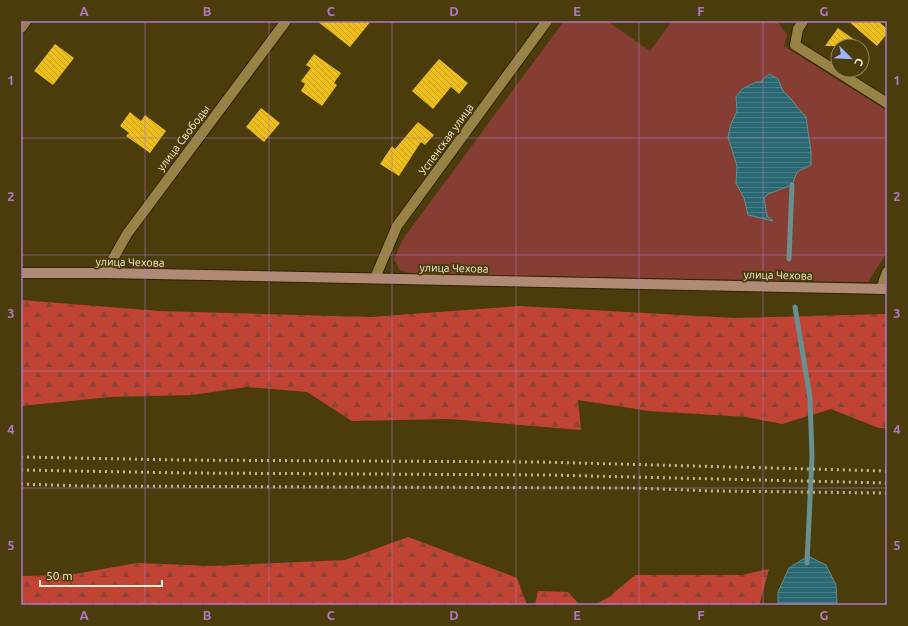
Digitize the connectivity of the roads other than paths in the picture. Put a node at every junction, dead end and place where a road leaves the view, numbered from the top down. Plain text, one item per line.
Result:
1 (26, 21) edge
2 (286, 21) edge
3 (547, 21) edge
4 (803, 21) edge
5 (21, 28) edge
6 (887, 103) edge
7 (887, 272) edge
8 (21, 273) edge
9 (105, 273) junction
10 (375, 278) junction
11 (884, 289) edge

1 - 5 street
2 - 9 street, улица Свободы
3 - 10 street, Успенская улица
4 - 6 street
7 - 11 street
8 - 9 street, улица Чехова
9 - 10 street, улица Чехова
10 - 11 street, улица Чехова

